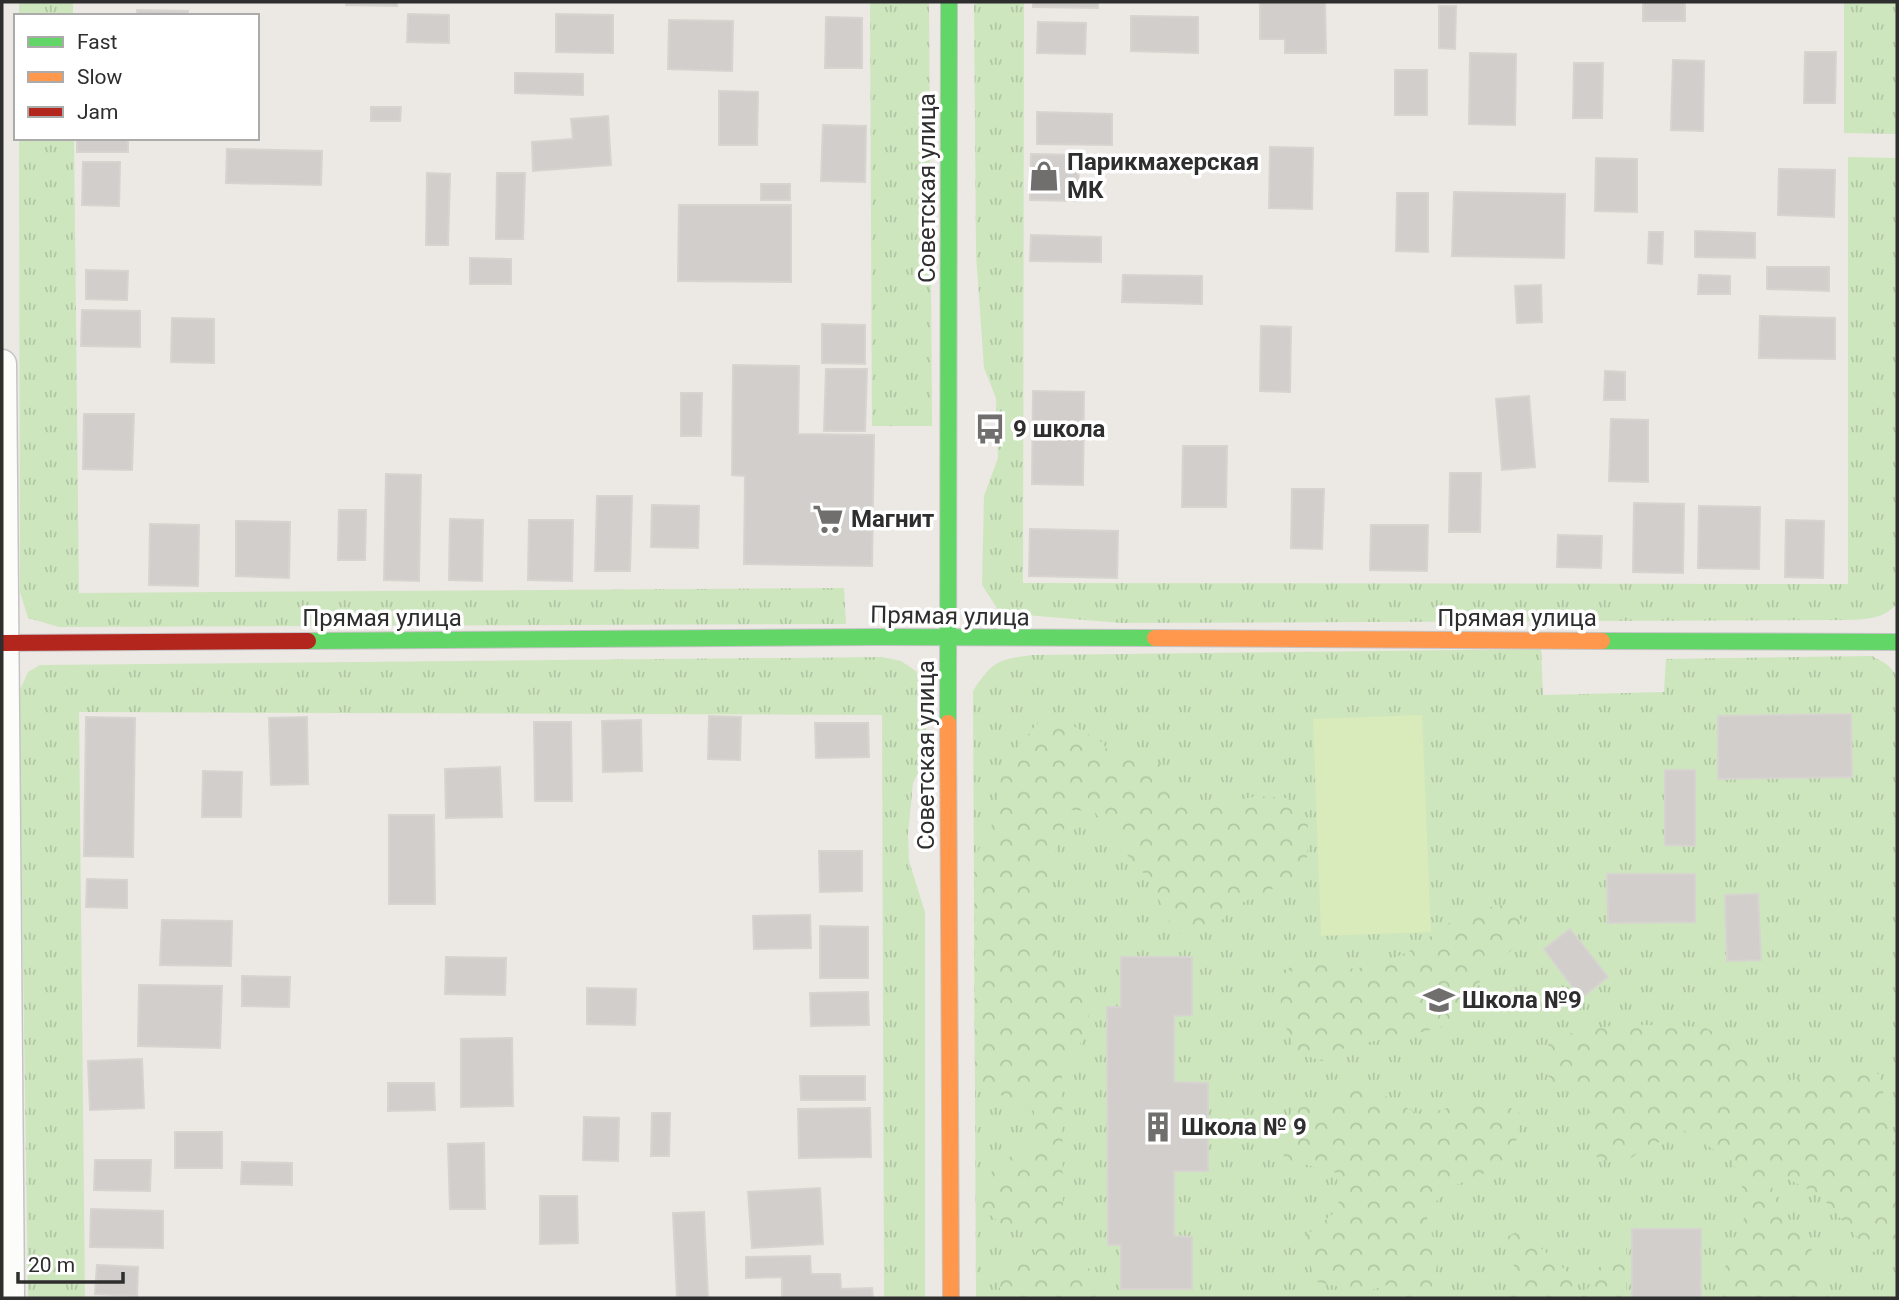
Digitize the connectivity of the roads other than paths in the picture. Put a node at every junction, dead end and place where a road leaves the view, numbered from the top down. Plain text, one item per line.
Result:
1 (949, 2) edge
2 (2, 365) edge
3 (948, 638) junction
4 (1897, 642) edge
5 (3, 643) edge
6 (10, 1298) edge
7 (951, 1298) edge

1 - 3 street, Советская улица
2 - 5 street
3 - 4 street, Прямая улица
3 - 5 street, Прямая улица
3 - 7 street, Советская улица
5 - 6 street

